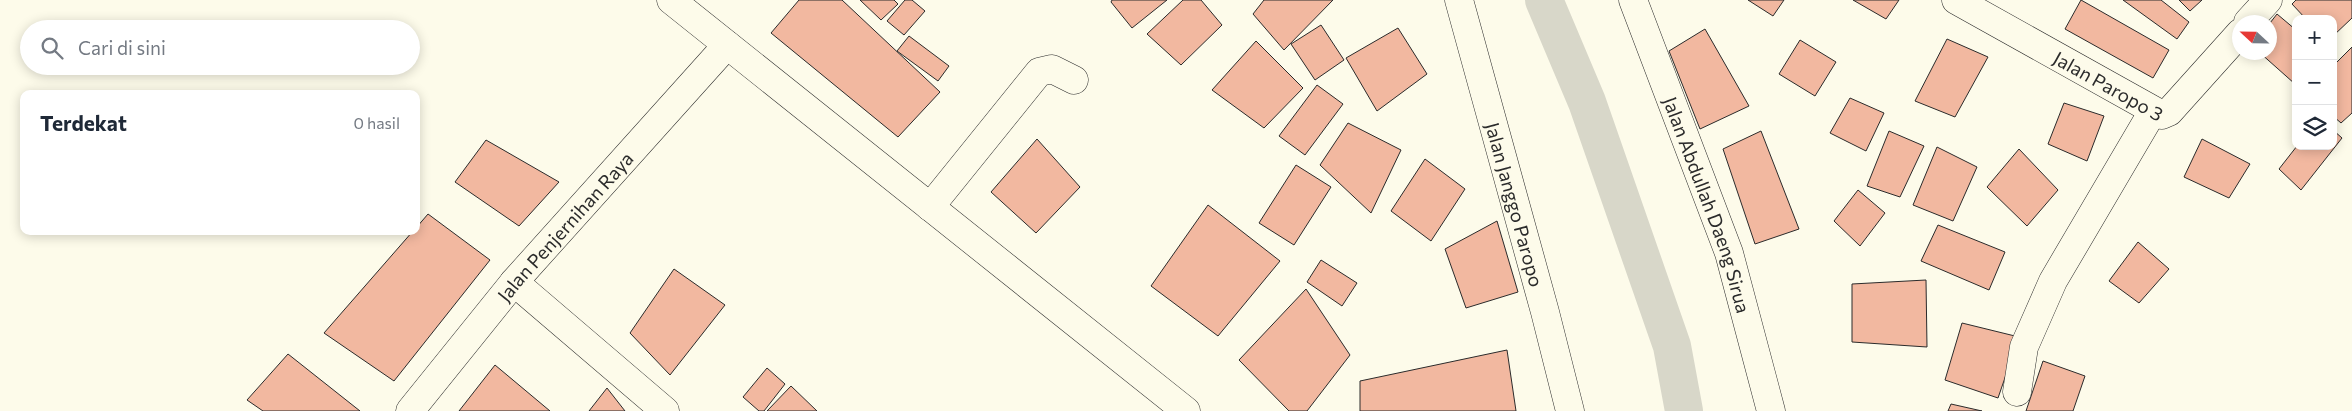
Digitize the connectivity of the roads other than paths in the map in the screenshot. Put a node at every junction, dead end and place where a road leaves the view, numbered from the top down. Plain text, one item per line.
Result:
1 (671, 0) edge
2 (1459, 0) edge
3 (1633, 0) edge
4 (1956, 0) edge
5 (2268, 0) edge
6 (2254, 15) edge
7 (2232, 42) edge
8 (726, 45) junction
9 (1074, 80) dead end
10 (2153, 112) junction
11 (930, 207) junction
12 (514, 282) junction
13 (2017, 392) dead end
14 (410, 411) edge
15 (665, 411) edge
16 (1186, 411) edge
17 (1570, 411) edge
18 (1771, 411) edge

1 - 8 street
2 - 17 street, Jalan Janggo Paropo
3 - 18 street, Jalan Abdullah Daeng Sirua
4 - 10 street, Jalan Paropo 3
5 - 6 street
7 - 10 street, Jalan Paropo 3
8 - 11 street
8 - 12 street, Jalan Penjernihan Raya
9 - 11 street
10 - 13 street
11 - 16 street
12 - 14 street, Jalan Penjernihan Raya
12 - 15 street

